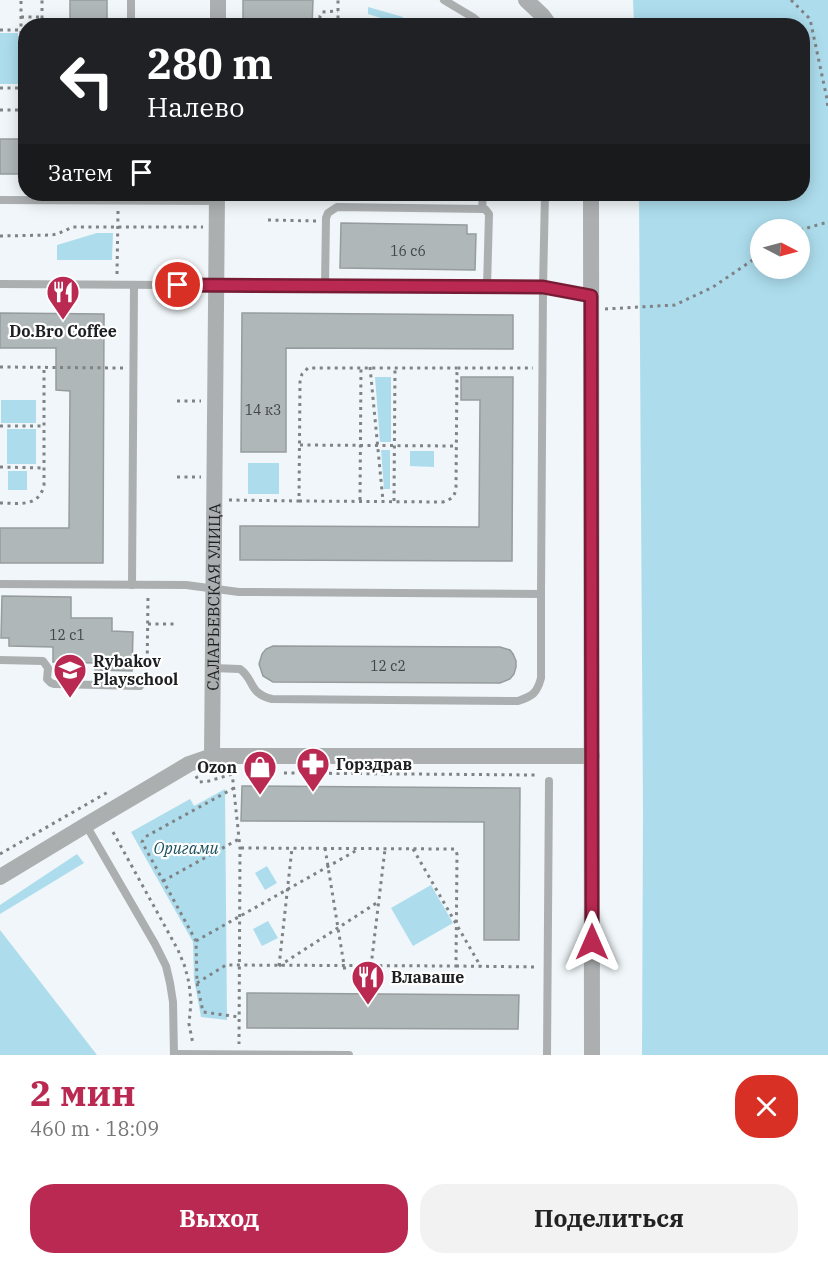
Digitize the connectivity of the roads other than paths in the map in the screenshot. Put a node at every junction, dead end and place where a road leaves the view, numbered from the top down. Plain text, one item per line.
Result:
1 (131, 0) edge
2 (218, 0) edge
3 (444, 0) edge
4 (526, 0) edge
5 (131, 18) edge
6 (218, 18) edge
7 (474, 18) edge
8 (544, 18) edge
9 (0, 200) edge
10 (18, 200) edge
11 (217, 201) edge
12 (483, 201) edge
13 (546, 201) edge
14 (591, 201) edge
15 (482, 209) junction
16 (0, 284) edge
17 (134, 285) junction
18 (216, 285) junction
19 (325, 286) junction
20 (487, 287) junction
21 (543, 287) junction
22 (591, 303) junction
23 (0, 584) edge
24 (132, 585) junction
25 (213, 589) junction
26 (542, 594) junction
27 (0, 660) edge
28 (213, 668) junction
29 (143, 683) road end
30 (212, 756) junction
31 (592, 756) junction
32 (549, 781) dead end
33 (86, 825) junction
34 (0, 877) edge
35 (174, 1054) edge
36 (195, 1054) edge
37 (238, 1054) edge
38 (270, 1055) edge
39 (349, 1055) edge
40 (547, 1055) edge
41 (592, 1055) edge

1 - 5 lane
2 - 6 street
3 - 7 lane
4 - 8 street
9 - 10 lane
11 - 18 street, САЛАРЬЕВСКАЯ УЛИЦА
12 - 15 lane
13 - 21 lane
14 - 22 street
15 - 19 lane
15 - 20 lane
16 - 17 lane
17 - 18 lane
17 - 24 lane
18 - 19 lane
18 - 25 street, САЛАРЬЕВСКАЯ УЛИЦА
19 - 20 lane
20 - 21 lane
21 - 22 lane
21 - 26 lane
22 - 31 street
23 - 24 lane
24 - 25 lane
25 - 26 lane
25 - 28 street, САЛАРЬЕВСКАЯ УЛИЦА
26 - 28 lane
27 - 29 lane
28 - 30 street, САЛАРЬЕВСКАЯ УЛИЦА
30 - 31 street
30 - 33 street
31 - 41 street
32 - 40 lane
33 - 34 street
33 - 35 lane
35 - 36 lane
36 - 37 lane
37 - 38 lane
38 - 39 lane

